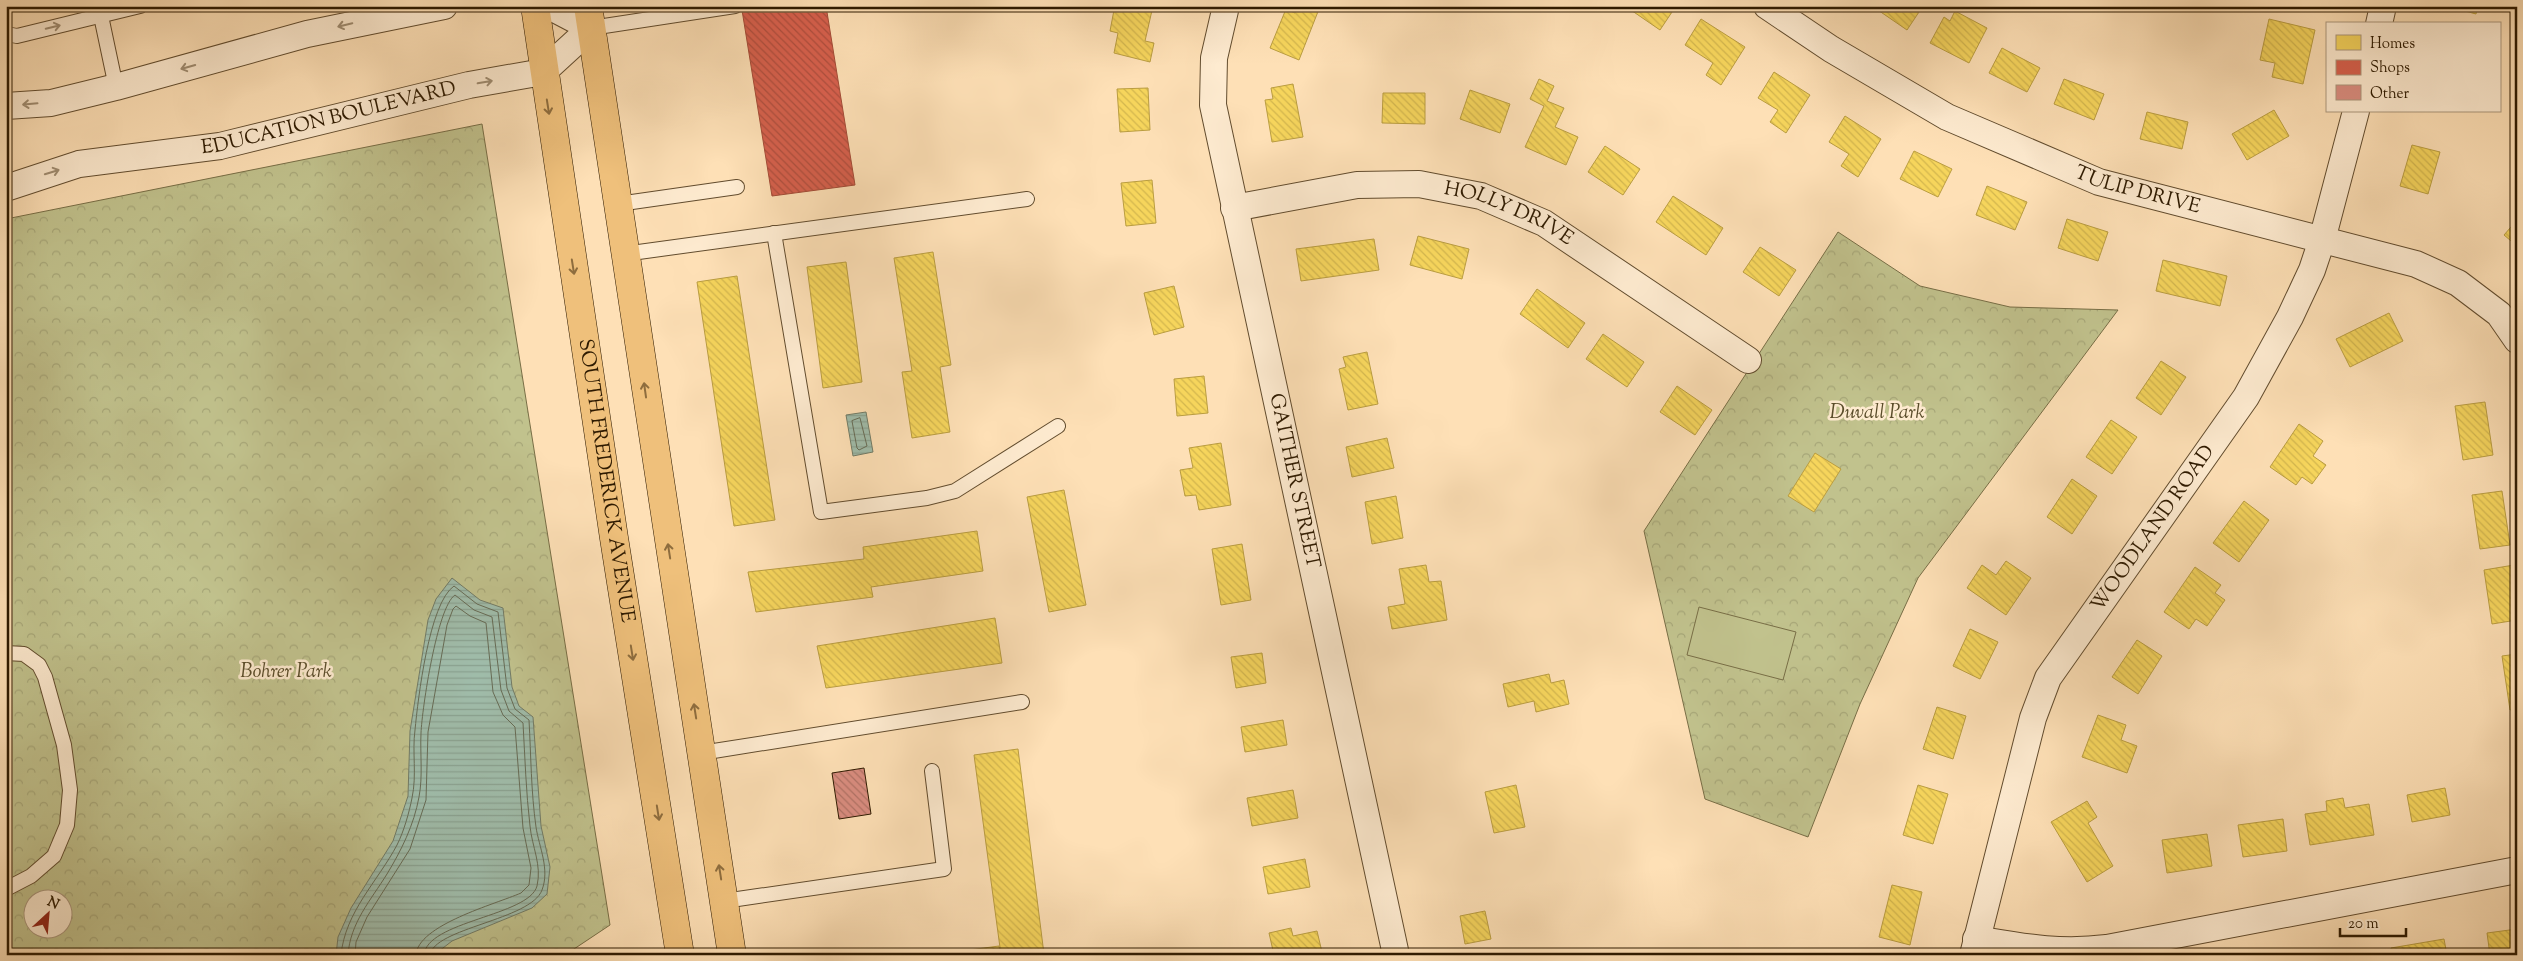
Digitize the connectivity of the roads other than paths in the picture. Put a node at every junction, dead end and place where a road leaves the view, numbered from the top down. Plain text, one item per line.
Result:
1 (140, 6) edge
2 (444, 6) edge
3 (535, 6) edge
4 (549, 6) edge
5 (736, 6) edge
6 (1226, 6) edge
7 (1767, 6) edge
8 (2383, 6) edge
9 (694, 9) edge
10 (100, 16) junction
11 (589, 17) edge
12 (2379, 22) edge
13 (6, 34) edge
14 (543, 72) junction
15 (116, 87) junction
16 (6, 106) edge
17 (2356, 112) edge
18 (737, 187) dead end
19 (6, 188) edge
20 (1027, 200) dead end
21 (618, 204) junction
22 (1234, 208) junction
23 (774, 233) junction
24 (2322, 240) junction
25 (624, 254) junction
26 (2517, 340) edge
27 (1748, 360) dead end
28 (1058, 426) dead end
29 (6, 653) edge
30 (1022, 702) dead end
31 (701, 752) junction
32 (932, 771) dead end
33 (2517, 870) edge
34 (6, 889) edge
35 (724, 901) junction
36 (1975, 947) edge
37 (680, 955) edge
38 (732, 955) edge
39 (1396, 955) edge

1 - 10 lane
2 -> 15 street
3 - 14 main road, SOUTH FREDERICK AVENUE
4 - 11 street
5 - 9 lane
6 - 22 street, GAITHER STREET
7 - 24 street, TULIP DRIVE
8 - 12 street
9 - 11 lane
13 -> 10 lane
10 - 15 lane
11 - 14 street
11 - 21 main road
19 -> 14 street, EDUCATION BOULEVARD
14 -> 37 main road, SOUTH FREDERICK AVENUE
15 -> 16 street
17 - 24 street, WOODLAND ROAD
18 - 21 lane
20 - 23 lane
21 - 25 main road
22 - 27 street, HOLLY DRIVE
22 - 39 street, GAITHER STREET
23 - 25 lane
23 - 28 lane
24 - 26 street, TULIP DRIVE
24 - 36 street, WOODLAND ROAD
31 -> 25 main road
29 - 34 lane
30 - 31 lane
35 -> 31 main road
32 - 35 lane
33 - 36 street
35 - 38 main road

